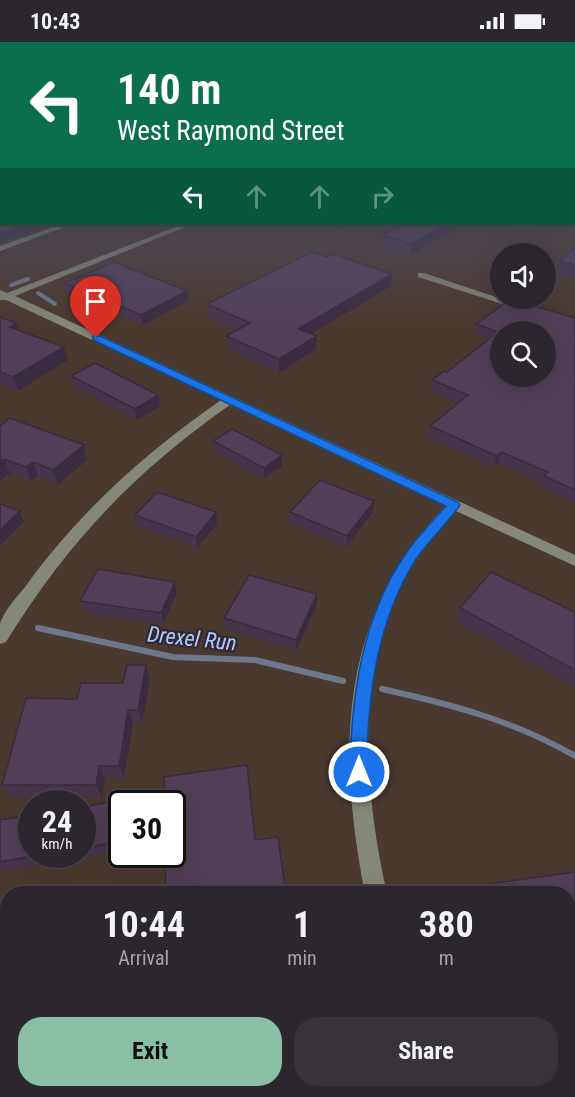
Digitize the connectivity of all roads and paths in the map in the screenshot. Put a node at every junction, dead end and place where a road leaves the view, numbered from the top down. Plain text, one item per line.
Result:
1 (57, 228) edge
2 (178, 228) edge
3 (0, 249) edge
4 (421, 275) dead end
5 (2, 296) edge
6 (532, 311) edge
7 (229, 400) junction
8 (454, 505) junction
9 (575, 561) edge
10 (0, 637) edge
11 (375, 886) edge

1 - 3 street
2 - 5 street
4 - 6 street
5 - 7 street
7 - 8 street
7 - 10 street
8 - 9 street
8 - 11 street

